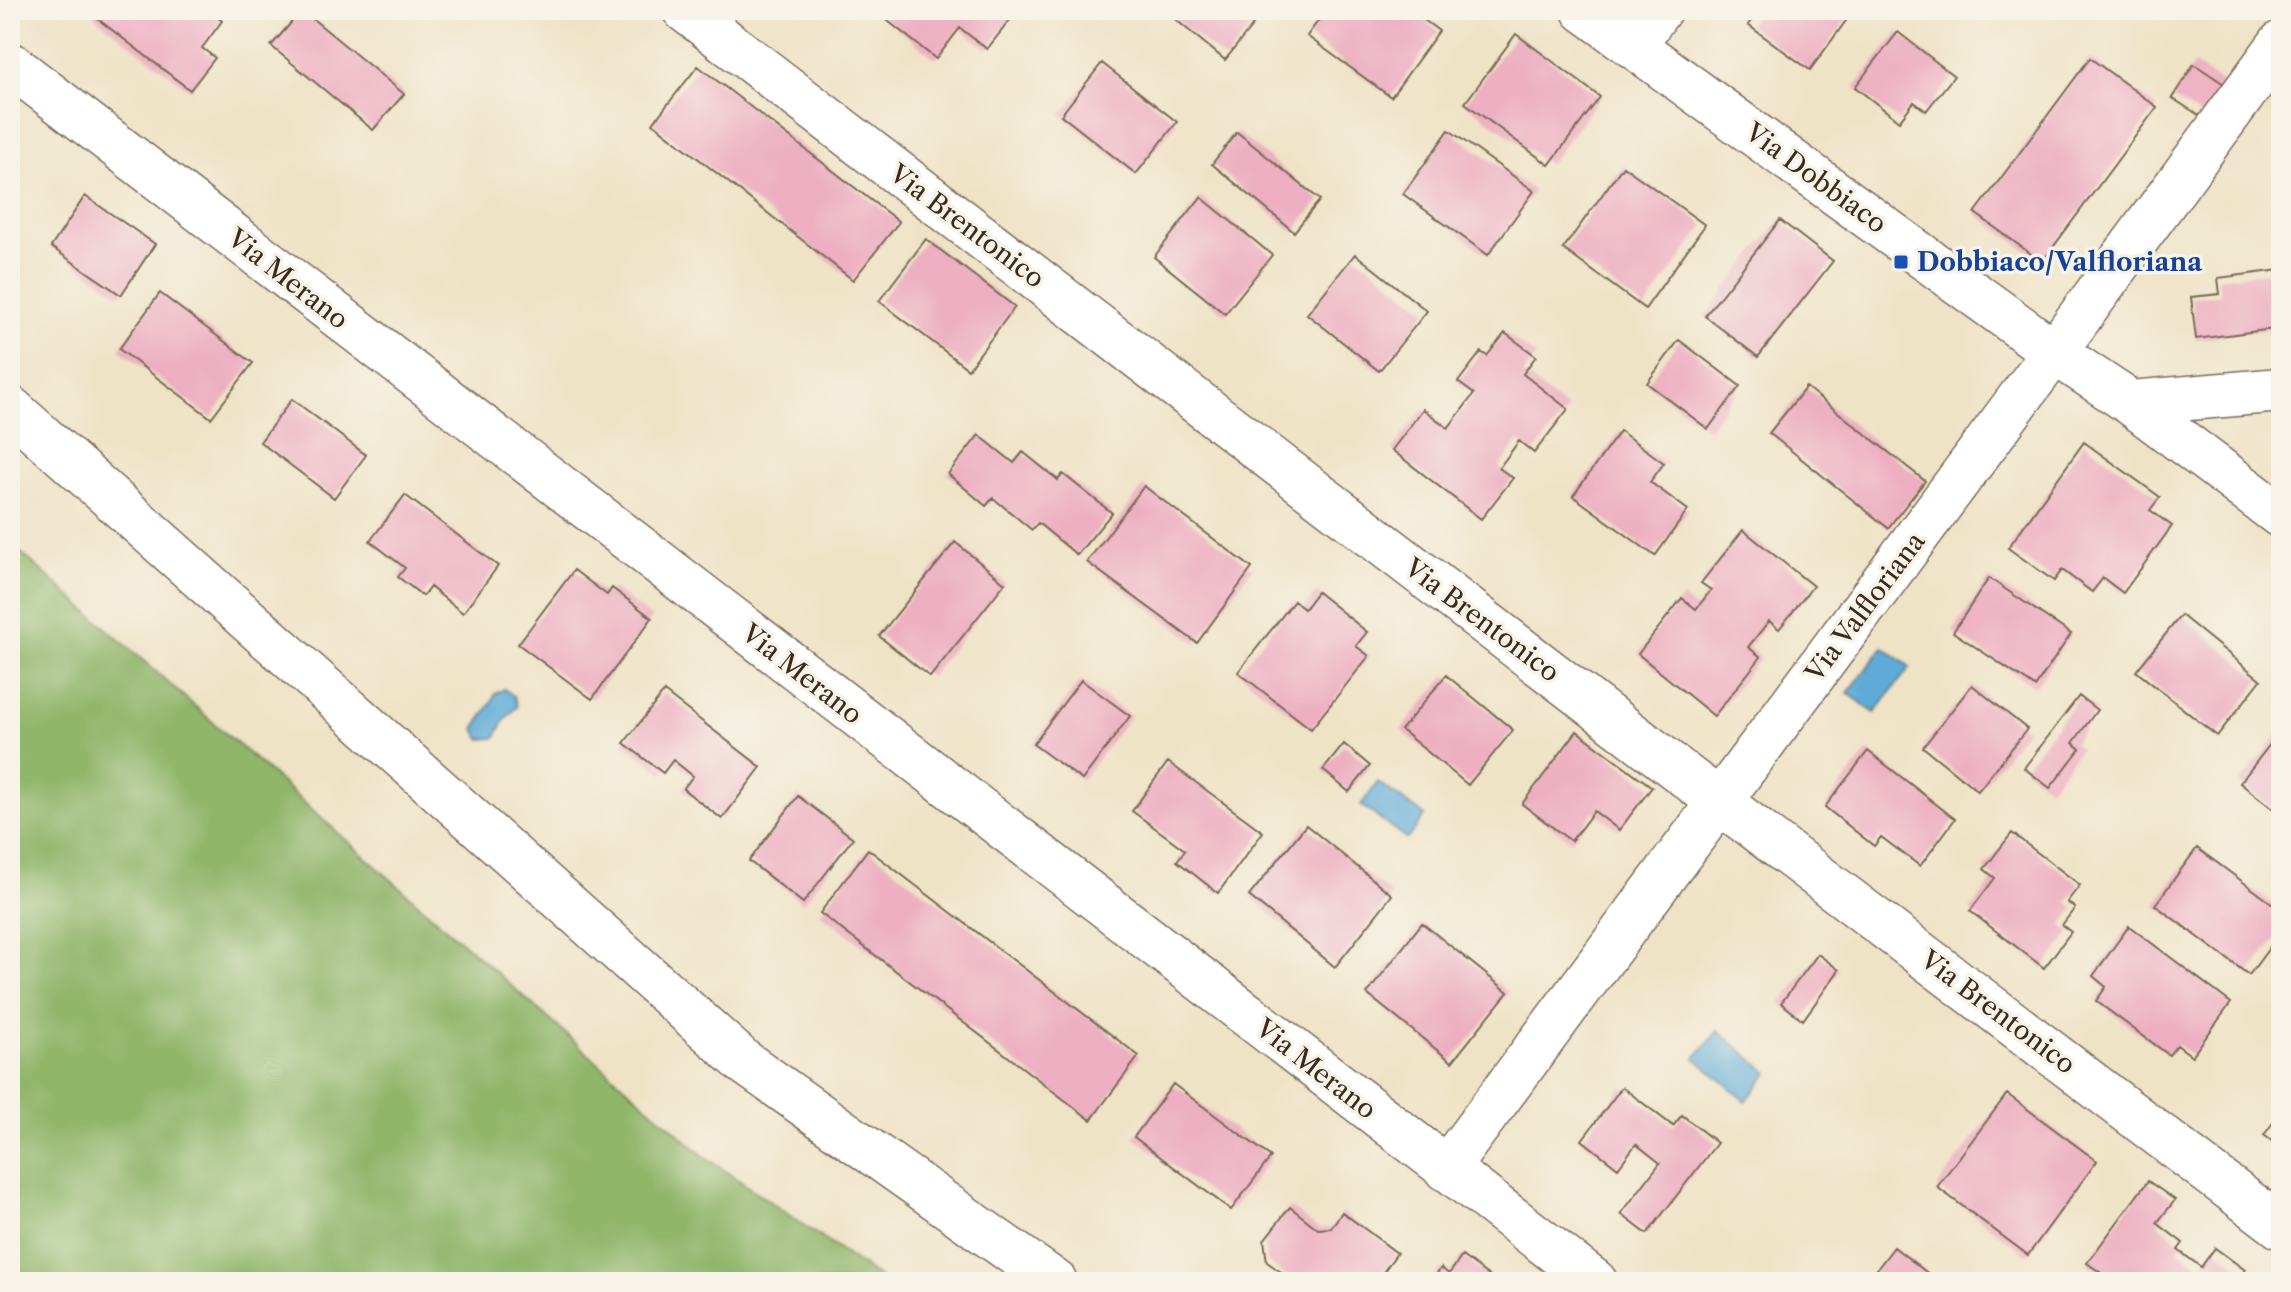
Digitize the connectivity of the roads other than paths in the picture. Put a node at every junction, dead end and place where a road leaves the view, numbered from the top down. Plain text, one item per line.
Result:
1 (685, 10) edge
2 (1584, 10) edge
3 (1659, 10) edge
4 (2281, 43) edge
5 (1633, 46) junction
6 (10, 64) edge
7 (2054, 352) junction
8 (2281, 390) edge
9 (2131, 403) junction
10 (10, 408) edge
11 (2281, 516) edge
12 (1720, 802) junction
13 (1446, 1169) junction
14 (2281, 1227) edge
15 (1055, 1282) edge
16 (1595, 1282) edge

1 - 12 street, Via Brentonico
2 - 5 street, Via Dobbiaco
3 - 5 street
4 - 7 street, Via Valfloriana
5 - 7 street, Via Dobbiaco
6 - 13 street, Via Merano
7 - 9 street, Via Dobbiaco
7 - 12 street, Via Valfloriana
8 - 9 street
9 - 11 street, Via Dobbiaco
10 - 15 street
12 - 13 street, Via Valfloriana
12 - 14 street, Via Brentonico
13 - 16 street, Via Merano

